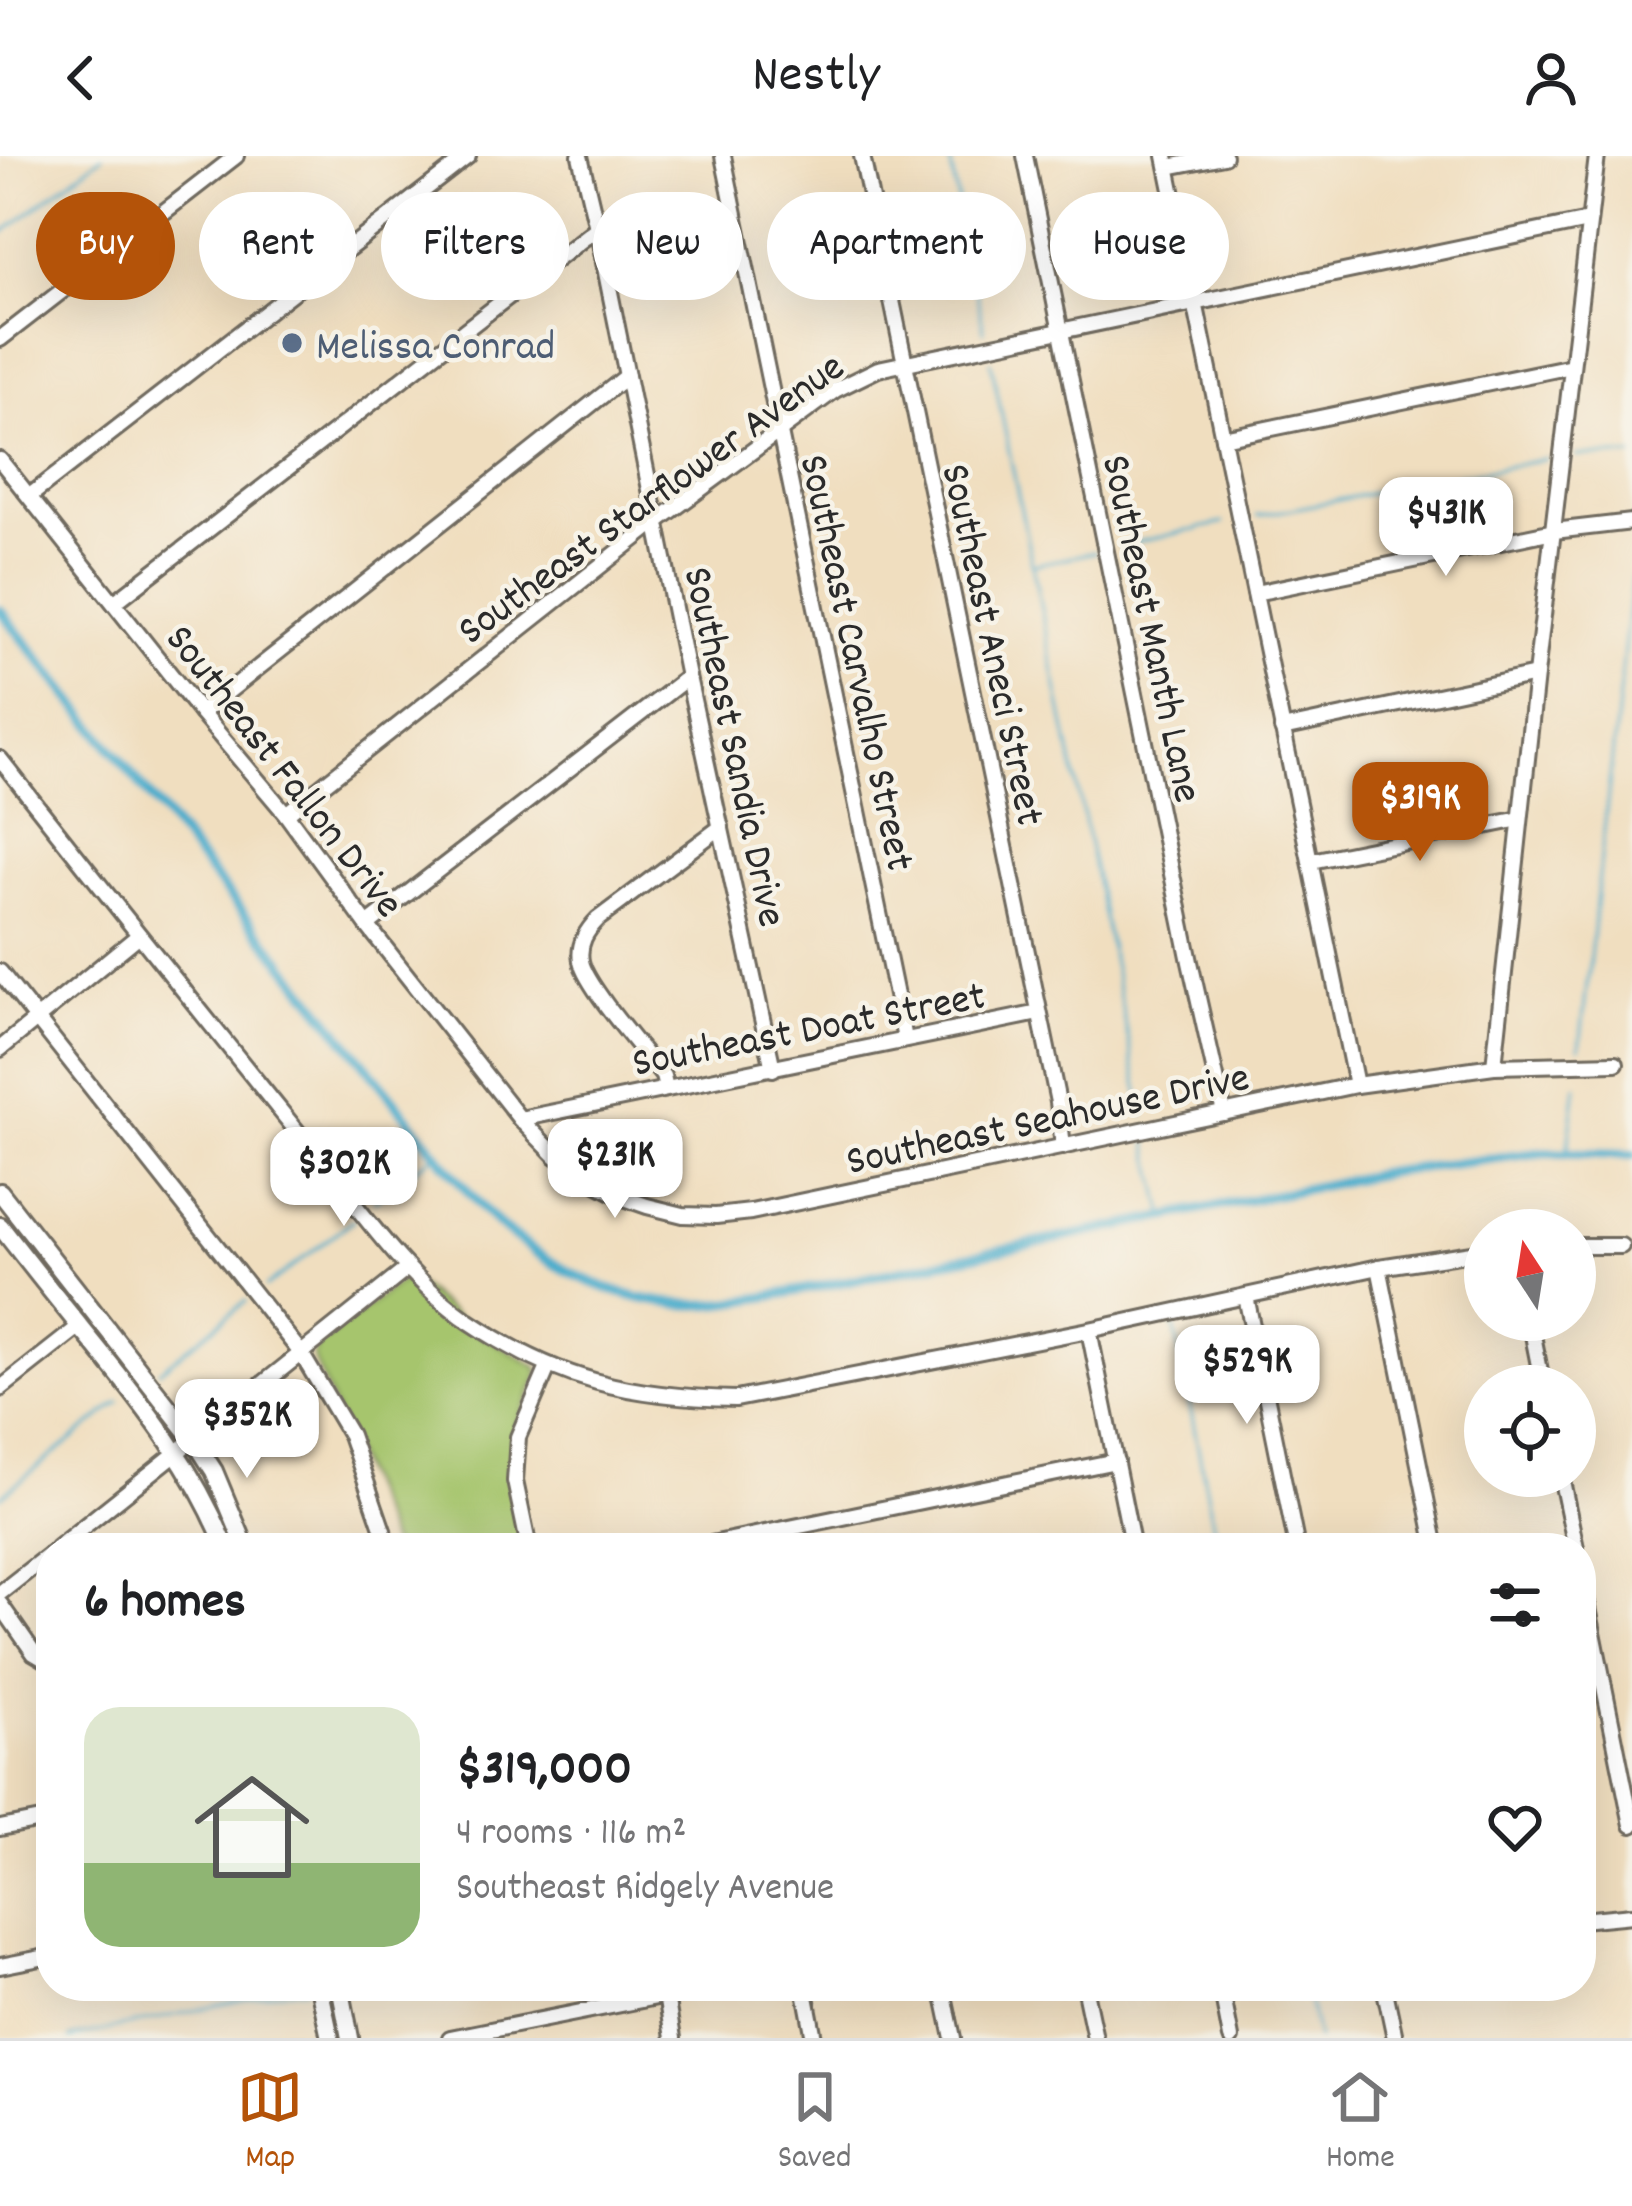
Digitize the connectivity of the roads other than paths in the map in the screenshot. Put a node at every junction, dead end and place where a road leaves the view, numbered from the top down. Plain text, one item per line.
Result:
1 (236, 156) edge
2 (468, 156) edge
3 (580, 156) edge
4 (723, 156) edge
5 (862, 156) edge
6 (1025, 156) edge
7 (1224, 156) edge
8 (1597, 156) edge
9 (1166, 162) edge
10 (593, 211) edge
11 (1588, 221) junction
12 (593, 231) edge
13 (612, 300) edge
14 (1195, 304) junction
15 (1061, 330) junction
16 (0, 339) edge
17 (904, 362) junction
18 (1572, 366) junction
19 (627, 376) junction
20 (779, 432) junction
21 (1223, 438) junction
22 (0, 460) edge
23 (31, 495) junction
24 (656, 522) junction
25 (1632, 522) edge
26 (1554, 531) junction
27 (1255, 593) junction
28 (116, 602) junction
29 (1536, 675) junction
30 (688, 677) junction
31 (201, 713) junction
32 (1282, 729) junction
33 (0, 759) edge
34 (286, 814) junction
35 (1520, 819) junction
36 (721, 827) junction
37 (1311, 861) junction
38 (368, 925) junction
39 (138, 936) junction
40 (0, 972) edge
41 (1039, 1013) junction
42 (37, 1018) junction
43 (905, 1039) junction
44 (0, 1049) edge
45 (1616, 1063) dead end
46 (1494, 1066) junction
47 (773, 1069) junction
48 (1356, 1085) junction
49 (666, 1088) junction
50 (1224, 1113) junction
51 (520, 1119) junction
52 (1063, 1147) junction
53 (0, 1192) edge
54 (0, 1226) edge
55 (1596, 1246) edge
56 (1621, 1246) dead end
57 (1464, 1254) edge
58 (54, 1260) junction
59 (1379, 1267) junction
60 (408, 1268) junction
61 (38, 1274) junction
62 (1246, 1296) junction
63 (80, 1326) junction
64 (1090, 1330) junction
65 (301, 1353) junction
66 (548, 1366) junction
67 (0, 1389) edge
68 (188, 1445) junction
69 (1116, 1461) junction
70 (1566, 1497) edge
71 (77, 1533) edge
72 (220, 1533) edge
73 (240, 1533) edge
74 (384, 1533) edge
75 (526, 1533) edge
76 (776, 1533) edge
77 (1130, 1533) edge
78 (1294, 1533) edge
79 (1433, 1533) edge
80 (1573, 1533) edge
81 (36, 1565) edge
82 (0, 1593) edge
83 (0, 1604) edge
84 (1596, 1647) edge
85 (36, 1654) edge
86 (36, 1821) edge
87 (1632, 1825) edge
88 (0, 1828) edge
89 (1632, 1915) edge
90 (1596, 1919) edge
91 (36, 1959) edge
92 (0, 1966) edge
93 (322, 2001) edge
94 (343, 2001) edge
95 (635, 2001) edge
96 (666, 2001) edge
97 (807, 2001) edge
98 (946, 2001) edge
99 (1087, 2001) edge
100 (1224, 2001) edge
101 (1387, 2001) edge
102 (330, 2038) edge
103 (350, 2038) edge
104 (449, 2038) edge
105 (674, 2038) edge
106 (814, 2038) edge
107 (953, 2038) edge
108 (1095, 2038) edge
109 (1232, 2038) edge
110 (1395, 2038) edge

1 - 16 street
2 - 23 street
3 - 10 street, Southeast Sandia Drive
4 - 20 street, Southeast Carvalho Street
5 - 17 street, Southeast Aneci Street
6 - 15 street, Southeast Manth Lane
7 - 9 street
8 - 11 street
9 - 14 street
11 - 14 street, Southeast Starflower Avenue
11 - 18 street
12 - 28 street
13 - 19 street, Southeast Sandia Drive
14 - 15 street, Southeast Starflower Avenue
14 - 21 street
15 - 17 street, Southeast Starflower Avenue
15 - 50 street, Southeast Manth Lane
17 - 20 street, Southeast Starflower Avenue
17 - 41 street, Southeast Aneci Street
18 - 21 street
18 - 26 street
19 - 24 street, Southeast Sandia Drive
19 - 31 street
20 - 24 street, Southeast Starflower Avenue
20 - 43 street, Southeast Carvalho Street
21 - 27 street
22 - 23 street, Southeast Fallon Drive
23 - 28 street, Southeast Fallon Drive
24 - 30 street, Southeast Sandia Drive
24 - 34 street, Southeast Starflower Avenue
25 - 26 street
26 - 27 street
26 - 29 street
27 - 32 street
28 - 31 street, Southeast Fallon Drive
29 - 32 street
29 - 35 street
30 - 36 street, Southeast Sandia Drive
30 - 38 street
31 - 34 street, Southeast Fallon Drive
32 - 37 street
33 - 39 street
34 - 38 street, Southeast Fallon Drive
35 - 37 street
35 - 46 street
36 - 47 street, Southeast Sandia Drive
36 - 49 street
37 - 48 street
38 - 51 street, Southeast Fallon Drive
39 - 42 street
39 - 60 street
40 - 42 street
41 - 43 street, Southeast Doat Street
41 - 52 street, Southeast Aneci Street
42 - 44 street
42 - 65 street
43 - 47 street, Southeast Doat Street
45 - 46 street, Southeast Seahouse Drive
46 - 48 street, Southeast Seahouse Drive
47 - 49 street, Southeast Doat Street
48 - 50 street, Southeast Seahouse Drive
49 - 51 street, Southeast Doat Street
50 - 52 street, Southeast Seahouse Drive
51 - 52 street, Southeast Seahouse Drive
53 - 58 main road
54 - 61 main road
55 - 56 street
57 - 59 street
58 - 61 main road
58 - 68 main road
59 - 62 street
59 - 79 street
60 - 65 street
60 - 66 street
61 - 63 main road
62 - 64 street
62 - 78 street
63 - 67 street
63 - 68 main road
64 - 66 street
64 - 69 street
65 - 68 street
65 - 74 street
66 - 75 street
68 - 71 street
68 - 72 main road
68 - 73 main road
69 - 76 street
69 - 77 street
70 - 80 street
81 - 82 street
83 - 85 street
84 - 87 street
86 - 88 street
89 - 90 street
91 - 92 street
93 - 102 main road
94 - 103 main road
95 - 104 street
96 - 105 street
97 - 106 street
98 - 107 street
99 - 108 street
100 - 109 street
101 - 110 street

